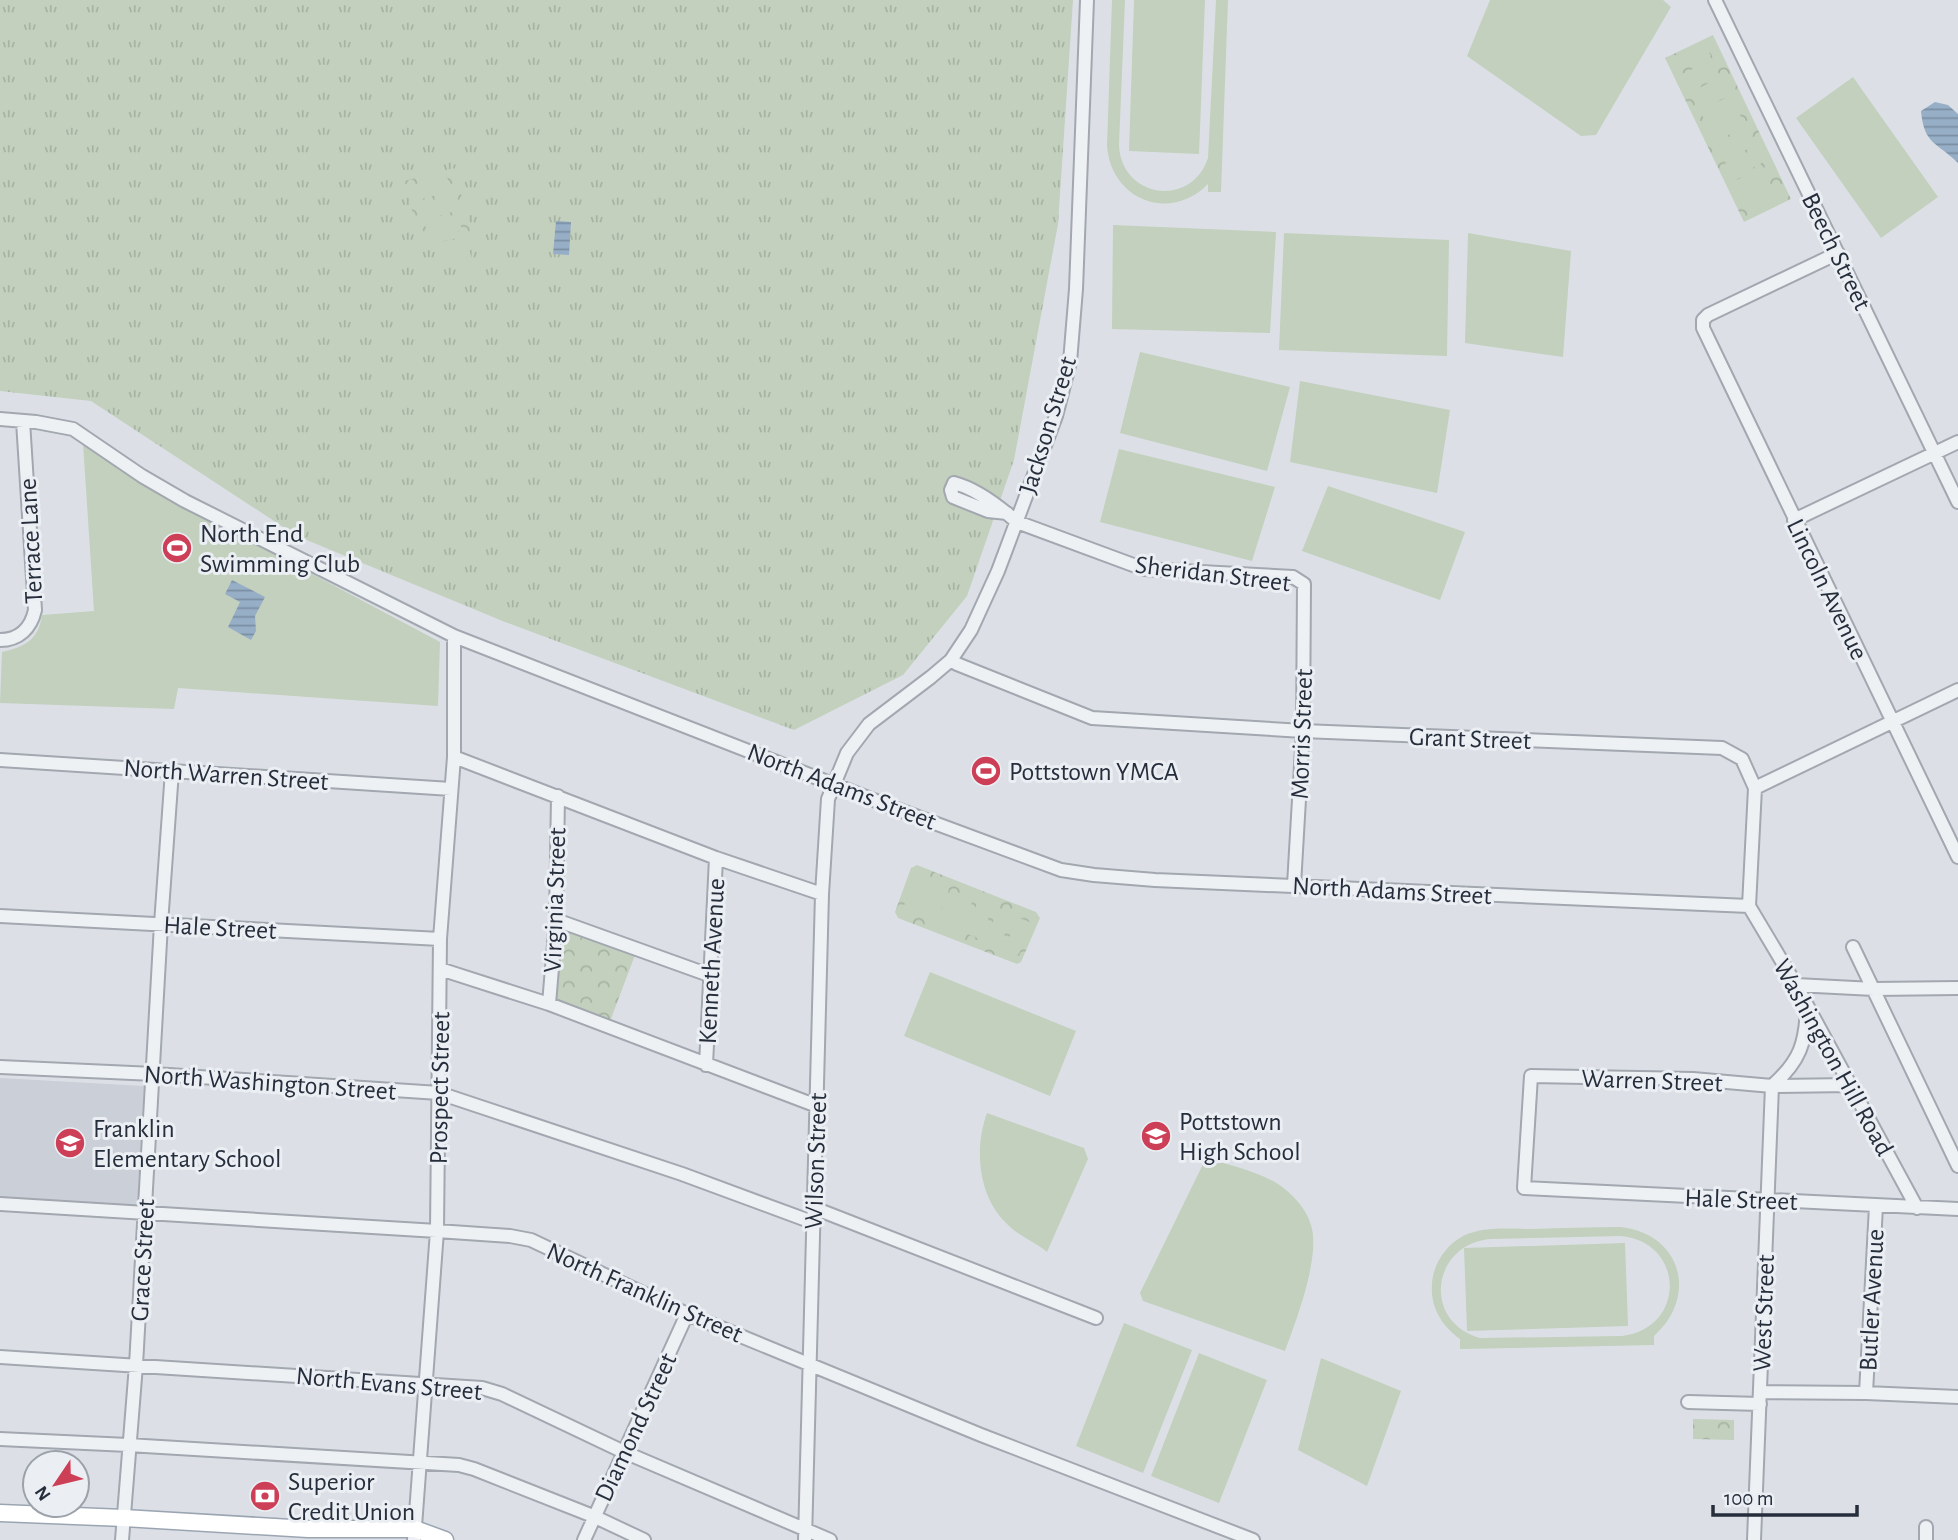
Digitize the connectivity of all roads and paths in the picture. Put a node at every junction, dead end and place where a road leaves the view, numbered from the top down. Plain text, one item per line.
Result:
1 (1087, 0) edge
2 (1715, 0) edge
3 (1838, 253) junction
4 (0, 419) edge
5 (23, 421) junction
6 (1958, 442) edge
7 (1934, 453) junction
8 (1958, 502) edge
9 (1012, 518) junction
10 (1794, 520) junction
11 (1304, 584) joint
12 (454, 636) junction
13 (0, 640) edge
14 (951, 660) junction
15 (1958, 690) edge
16 (1894, 722) junction
17 (1303, 731) junction
18 (453, 757) junction
19 (0, 760) edge
20 (172, 771) junction
21 (834, 783) junction
22 (1755, 788) junction
23 (451, 789) junction
24 (558, 796) junction
25 (1958, 857) edge
26 (716, 858) junction
27 (1294, 885) junction
28 (822, 894) junction
29 (1749, 906) junction
30 (0, 916) edge
31 (556, 920) junction
32 (161, 924) junction
33 (440, 939) junction
34 (1853, 947) dead end
35 (440, 969) junction
36 (709, 975) junction
37 (1796, 985) junction
38 (1958, 988) edge
39 (1874, 989) junction
40 (549, 1004) junction
41 (1807, 1006) junction
42 (706, 1065) junction
43 (0, 1067) edge
44 (154, 1074) junction
45 (1850, 1085) junction
46 (1772, 1086) junction
47 (439, 1093) junction
48 (817, 1106) junction
49 (1958, 1166) edge
50 (1524, 1188) joint
51 (1767, 1200) junction
52 (0, 1204) edge
53 (1876, 1206) junction
54 (814, 1208) junction
55 (1917, 1208) junction
56 (1958, 1209) edge
57 (144, 1215) junction
58 (812, 1222) junction
59 (437, 1231) junction
60 (687, 1314) junction
61 (1096, 1318) dead end
62 (0, 1357) edge
63 (136, 1365) junction
64 (810, 1365) junction
65 (425, 1384) junction
66 (1866, 1393) junction
67 (1958, 1397) edge
68 (1760, 1398) junction
69 (1688, 1402) dead end
70 (0, 1439) edge
71 (128, 1445) junction
72 (624, 1452) junction
73 (421, 1465) junction
74 (0, 1513) edge
75 (593, 1516) junction
76 (124, 1518) junction
77 (308, 1534) edge
78 (414, 1534) edge
79 (805, 1535) edge
80 (122, 1540) edge
81 (445, 1540) edge
82 (584, 1540) edge
83 (644, 1540) edge
84 (830, 1540) edge
85 (1253, 1540) edge
86 (1754, 1540) edge

1 - 9 street, Jackson Street
2 - 3 street, Beech Street
3 - 7 street, Beech Street
3 - 10 street, Lincoln Avenue
4 - 5 street, North Adams Street
5 - 12 street, North Adams Street
5 - 13 street, Terrace Lane
6 - 7 street
7 - 8 street, Beech Street
7 - 10 street
9 - 11 street, Sheridan Street
9 - 14 street, Jackson Street
10 - 16 street, Lincoln Avenue
11 - 17 street, Morris Street
12 - 18 street, Prospect Street
12 - 21 street, North Adams Street
14 - 17 street, Grant Street
14 - 21 street, Jackson Street
15 - 16 street
16 - 22 street
16 - 25 street, Lincoln Avenue
17 - 22 street, Grant Street
17 - 27 street, Morris Street
18 - 23 street, Prospect Street
18 - 24 street
19 - 20 street, North Warren Street
20 - 23 street, North Warren Street
20 - 32 street, Grace Street
21 - 27 street, North Adams Street
21 - 28 street, Wilson Street
22 - 29 street
23 - 33 street, Prospect Street
24 - 26 street
24 - 31 street, Virginia Street
26 - 28 street
26 - 36 street, Kenneth Avenue
27 - 29 street, North Adams Street
28 - 48 street, Wilson Street
29 - 37 street, Washington Hill Road
30 - 32 street, Hale Street
31 - 36 street
31 - 40 street, Virginia Street
32 - 33 street, Hale Street
32 - 44 street, Grace Street
33 - 35 street, Prospect Street
34 - 39 street
35 - 40 street
35 - 47 street, Prospect Street
36 - 42 street, Kenneth Avenue
37 - 39 street
37 - 41 street, Washington Hill Road
38 - 39 street
39 - 49 street
40 - 42 street
41 - 45 street, Washington Hill Road
41 - 46 street
42 - 48 street
43 - 44 street, North Washington Street
44 - 47 street, North Washington Street
44 - 57 street, Grace Street
45 - 46 street, Warren Street
45 - 55 street, Washington Hill Road
46 - 50 street, Warren Street
46 - 51 street, West Street
47 - 58 street, North Washington Street
47 - 59 street, Prospect Street
48 - 54 street, Wilson Street
50 - 51 street, Hale Street
51 - 53 street, Hale Street
51 - 68 street, West Street
52 - 57 street, North Franklin Street
53 - 55 street, Hale Street
53 - 66 street, Butler Avenue
54 - 58 street, Wilson Street
54 - 61 street
55 - 56 street, Hale Street
57 - 59 street, North Franklin Street
57 - 63 street, Grace Street
58 - 64 street, Wilson Street
59 - 60 street, North Franklin Street
59 - 65 street, Prospect Street
60 - 64 street, North Franklin Street
60 - 72 street, Diamond Street
62 - 63 street, North Evans Street
63 - 65 street, North Evans Street
63 - 71 street, Grace Street
64 - 79 street, Wilson Street
64 - 85 street, North Franklin Street
65 - 72 street, North Evans Street
65 - 73 street, Prospect Street
66 - 67 street
66 - 68 street
68 - 69 street
68 - 86 street, West Street
70 - 71 street
71 - 73 street
71 - 76 street, Grace Street
72 - 75 street, Diamond Street
72 - 79 street, North Evans Street
73 - 75 street
73 - 78 street, Prospect Street
74 - 76 main road
75 - 82 street, Diamond Street
75 - 83 street
76 - 77 main road
76 - 80 street, Grace Street
77 - 78 main road
78 - 81 main road
79 - 84 street, North Evans Street

